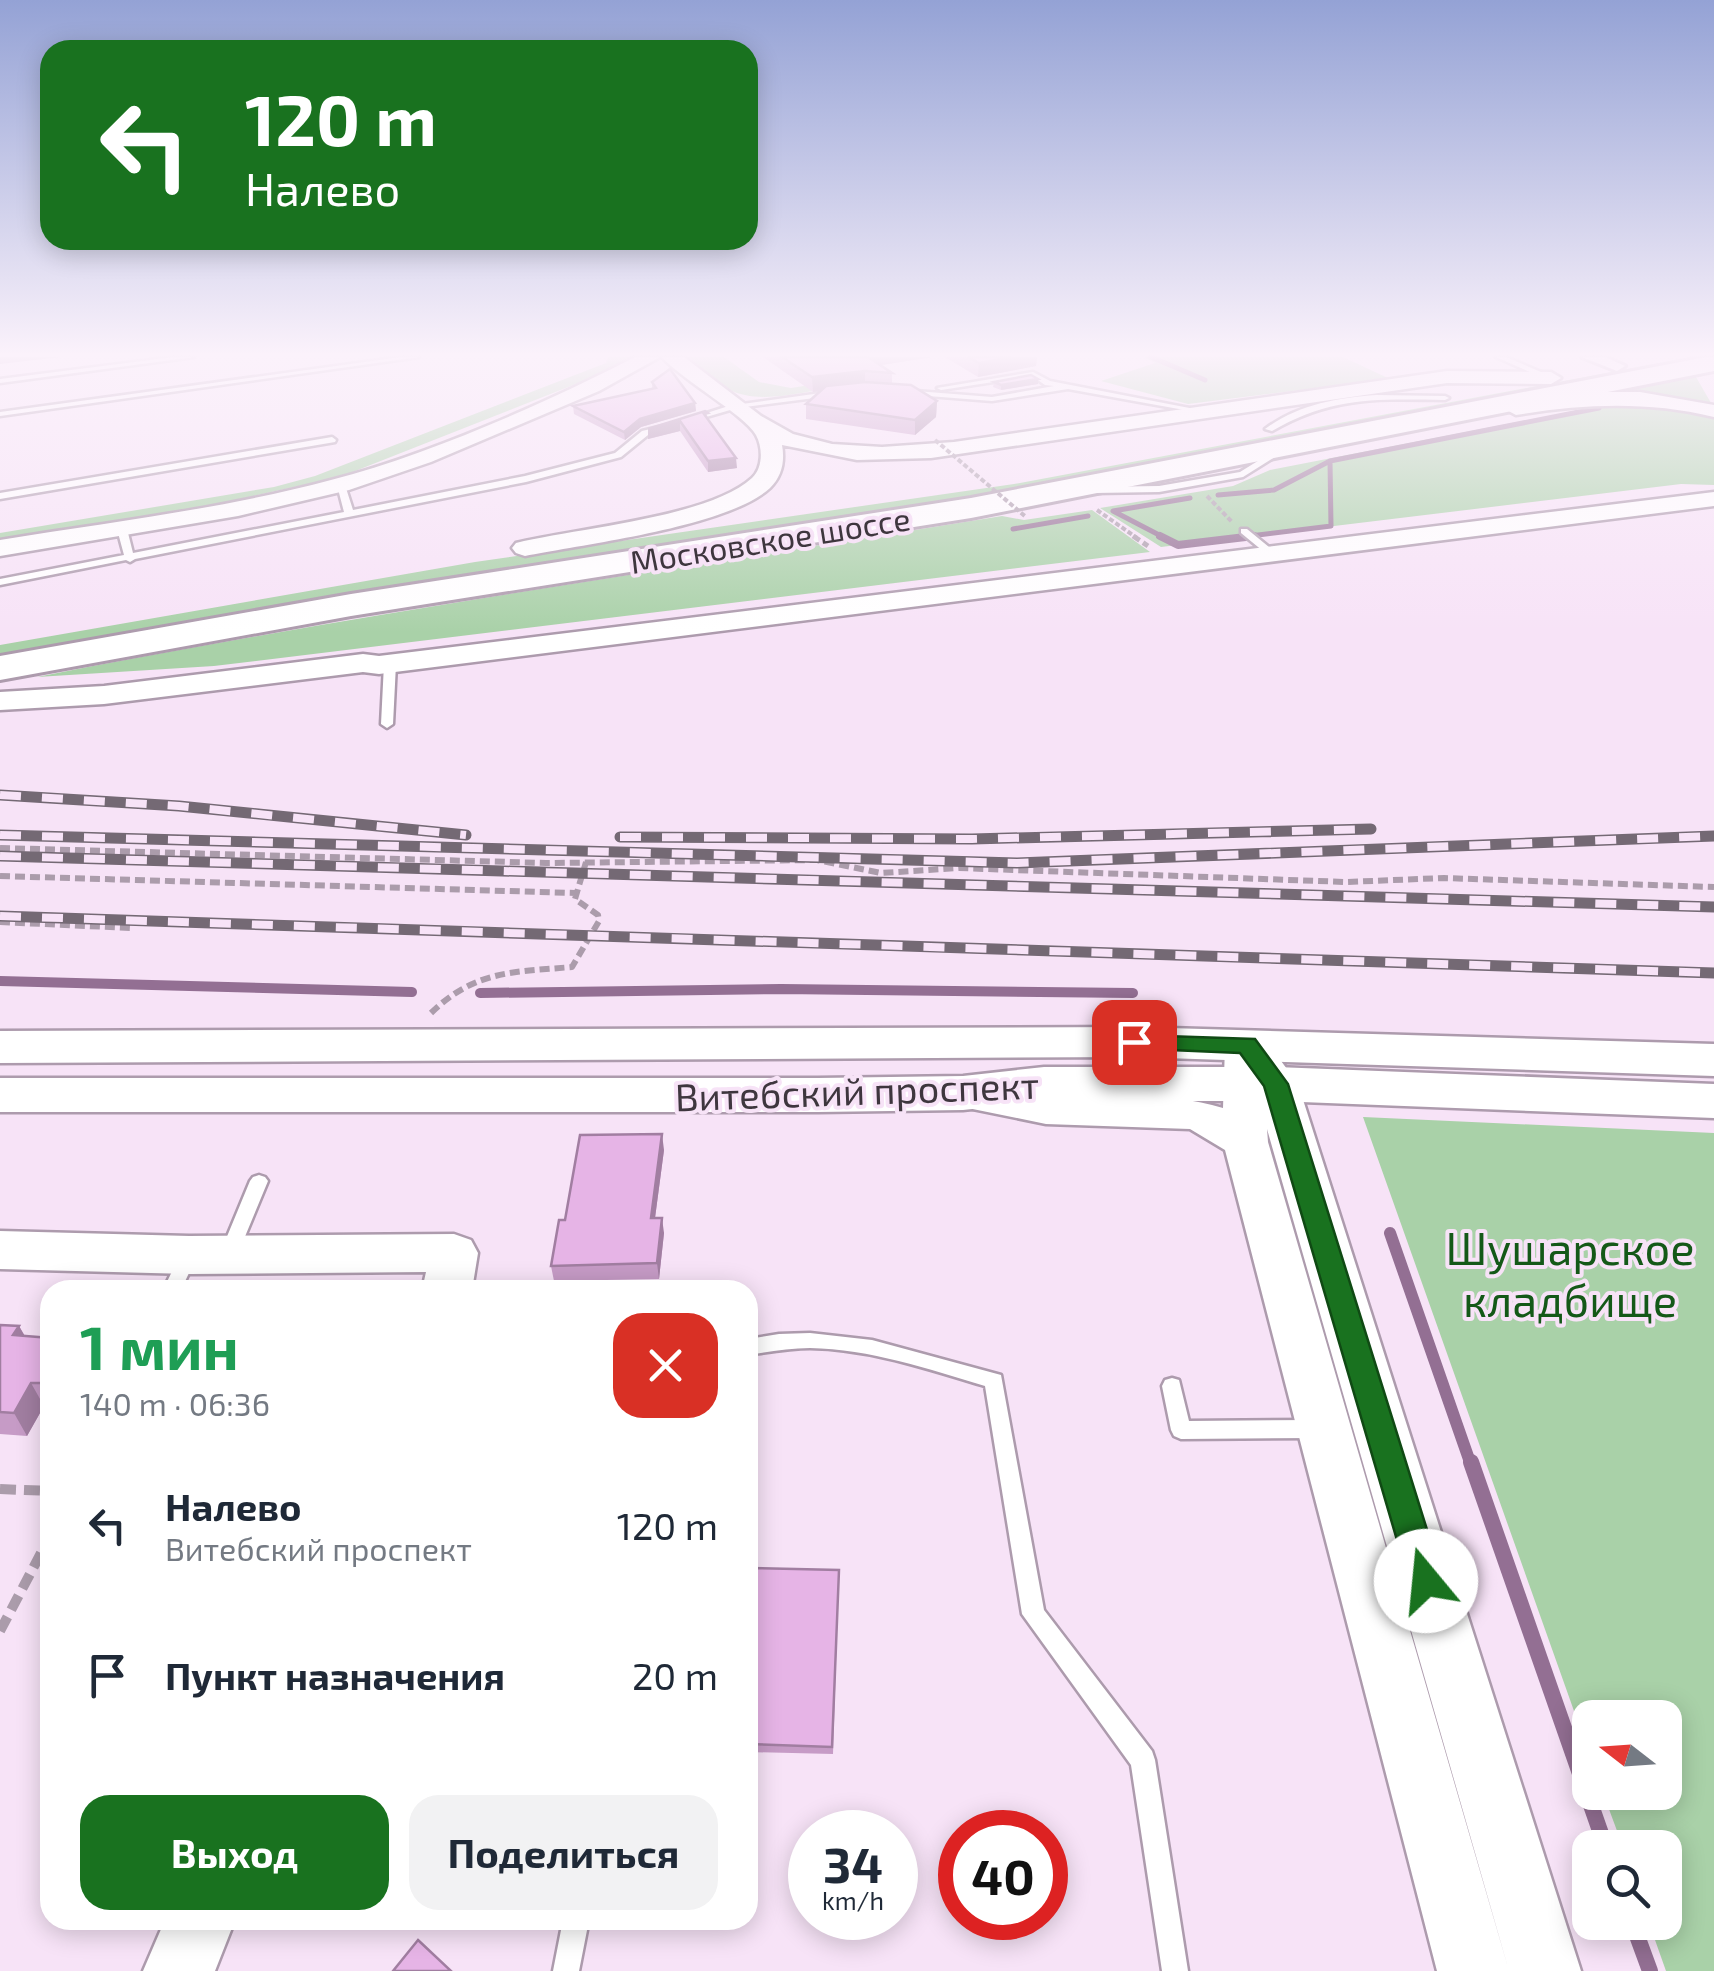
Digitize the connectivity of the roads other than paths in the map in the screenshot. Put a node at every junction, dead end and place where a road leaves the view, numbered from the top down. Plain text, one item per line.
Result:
1 (279, 449) edge
2 (442, 449) edge
3 (626, 449) edge
4 (773, 449) edge
5 (835, 449) edge
6 (943, 449) edge
7 (1208, 449) edge
8 (1244, 449) edge
9 (341, 485) junction
10 (0, 496) edge
11 (1714, 499) edge
12 (350, 515) junction
13 (122, 529) junction
14 (1244, 531) road end
15 (0, 548) edge
16 (524, 548) junction
17 (1272, 554) junction
18 (130, 560) junction
19 (0, 582) edge
20 (0, 634) edge
21 (384, 665) junction
22 (0, 668) edge
23 (0, 701) edge
24 (0, 715) edge
25 (388, 724) dead end
26 (0, 1047) edge
27 (1714, 1060) edge
28 (1255, 1071) junction
29 (963, 1094) junction
30 (0, 1095) edge
31 (1714, 1100) edge
32 (1244, 1142) junction
33 (258, 1181) dead end
34 (0, 1250) edge
35 (196, 1266) edge
36 (449, 1280) edge
37 (758, 1345) edge
38 (1172, 1386) dead end
39 (1323, 1429) junction
40 (196, 1930) edge
41 (574, 1930) edge
42 (179, 1971) edge
43 (566, 1971) edge
44 (1176, 1971) edge
45 (1473, 1971) edge
46 (1545, 1971) edge

1 - 10 lane
2 - 9 street
3 - 12 lane
4 - 16 street
5 - 6 street
7 - 16 highway, Московское шоссе
8 - 22 highway, Московское шоссе
9 - 12 lane
9 - 13 street
11 - 17 street
12 - 18 lane
13 - 15 street
13 - 18 lane
14 - 17 lane
16 - 20 highway, Московское шоссе
17 - 21 street
18 - 19 lane
21 - 23 street
21 - 24 street
21 - 25 lane
26 - 28 main road, Витебский проспект
27 - 28 main road, Витебский проспект
28 - 29 main road, Витебский проспект
28 - 31 main road, Витебский проспект
28 - 32 street
28 - 46 street
29 - 30 main road, Витебский проспект
29 - 32 street
32 - 39 street
33 - 35 lane
34 - 35 street
35 - 36 street
37 - 44 lane
38 - 39 lane
39 - 45 street
40 - 42 street
41 - 43 lane

